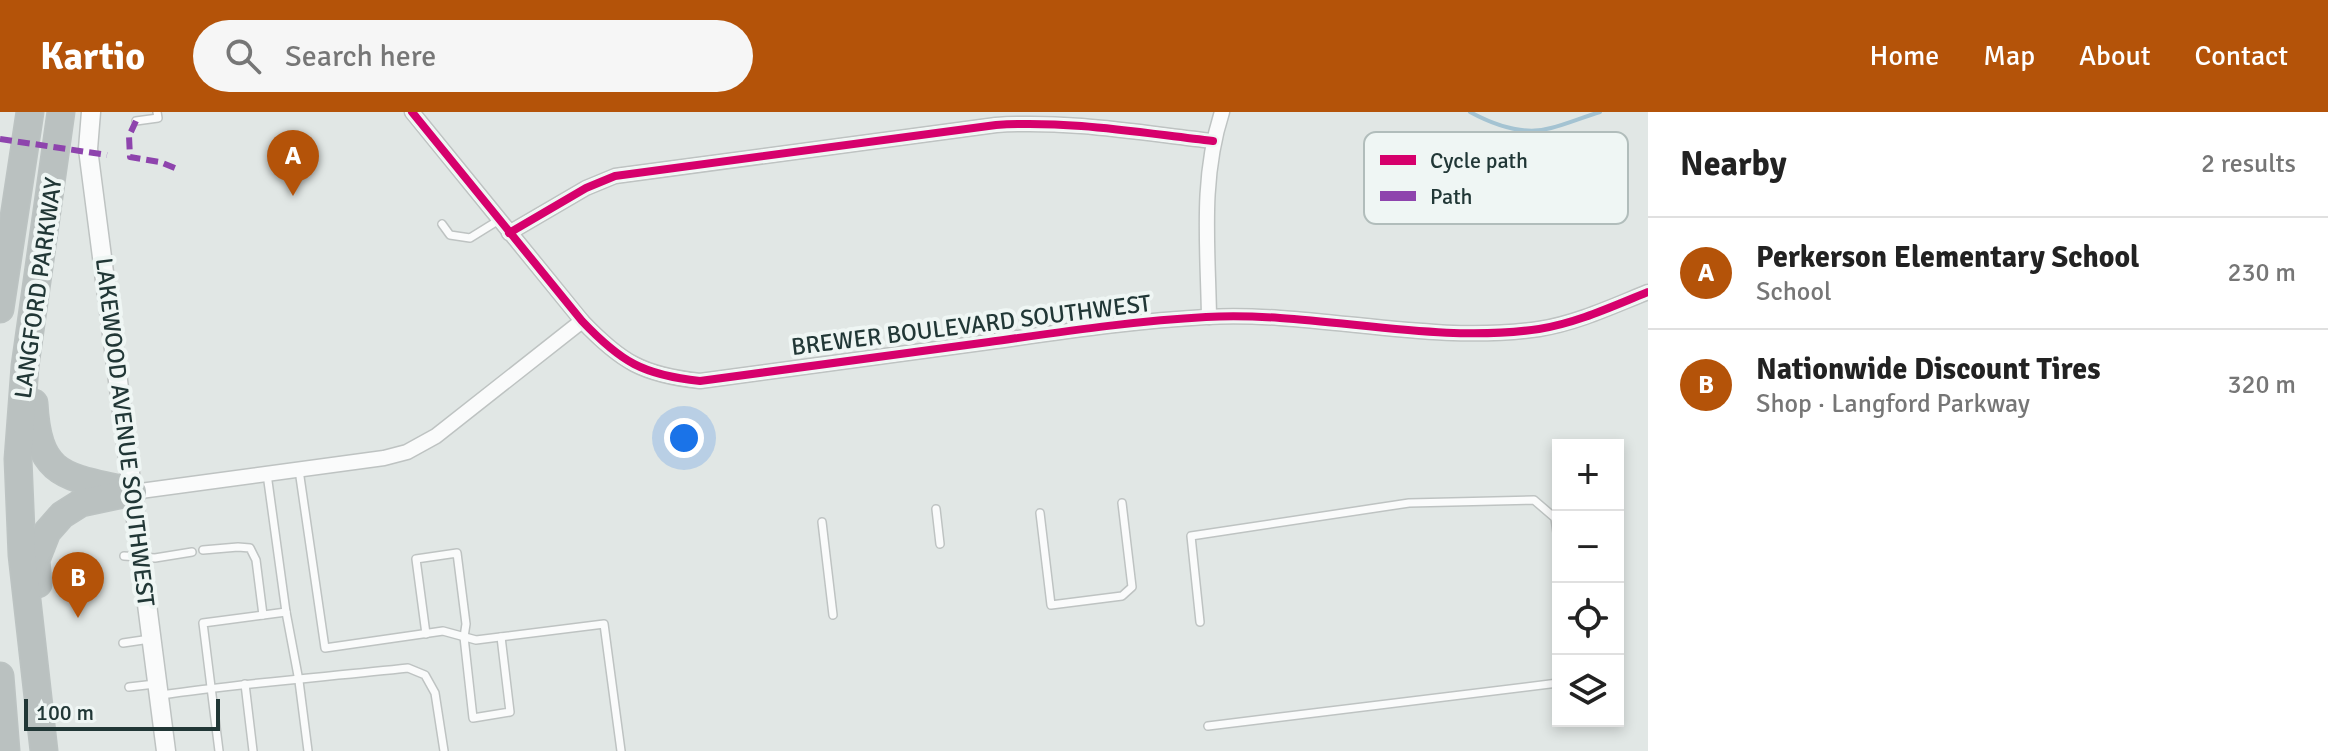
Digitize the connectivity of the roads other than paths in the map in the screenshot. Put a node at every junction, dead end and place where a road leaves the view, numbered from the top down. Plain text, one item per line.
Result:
1 (30, 112) edge
2 (61, 112) edge
3 (91, 112) edge
4 (157, 112) edge
5 (412, 112) edge
6 (1222, 112) edge
7 (136, 121) dead end
8 (1213, 141) junction
9 (499, 220) junction
10 (442, 224) dead end
11 (509, 233) junction
12 (1648, 292) edge
13 (0, 309) edge
14 (1209, 317) junction
15 (582, 321) junction
16 (31, 338) junction
17 (299, 470) junction
18 (267, 474) junction
19 (133, 492) junction
20 (1122, 503) dead end
21 (936, 509) dead end
22 (1040, 513) dead end
23 (1552, 515) edge
24 (822, 522) dead end
25 (940, 544) dead end
26 (203, 550) dead end
27 (192, 552) dead end
28 (133, 557) junction
29 (286, 612) junction
30 (263, 615) junction
31 (833, 615) dead end
32 (1200, 622) dead end
33 (426, 634) junction
34 (464, 637) junction
35 (501, 637) junction
36 (152, 638) junction
37 (123, 643) dead end
38 (0, 676) edge
39 (299, 681) junction
40 (245, 684) junction
41 (1552, 684) edge
42 (129, 687) dead end
43 (212, 688) junction
44 (38, 692) junction
45 (156, 697) junction
46 (1208, 726) dead end
47 (6, 751) edge
48 (44, 751) edge
49 (166, 751) edge
50 (219, 751) edge
51 (253, 751) edge
52 (308, 751) edge
53 (444, 751) edge
54 (621, 751) edge

1 - 13 highway, LANGFORD PARKWAY
2 - 16 highway, LANGFORD PARKWAY
3 - 19 street, LAKEWOOD AVENUE SOUTHWEST
4 - 7 lane
5 - 9 street, BREWER BOULEVARD SOUTHWEST
6 - 8 street
8 - 11 street
8 - 14 street
9 - 10 lane
9 - 11 street, BREWER BOULEVARD SOUTHWEST
11 - 15 street, BREWER BOULEVARD SOUTHWEST
12 - 14 street, BREWER BOULEVARD SOUTHWEST
14 - 15 street, BREWER BOULEVARD SOUTHWEST
15 - 17 street
16 - 19 highway
16 - 44 highway, LANGFORD PARKWAY
17 - 18 street
17 - 33 lane
18 - 19 street
18 - 29 lane
19 - 28 street, LAKEWOOD AVENUE SOUTHWEST
19 - 44 highway
20 - 22 lane
21 - 25 lane
23 - 32 lane
24 - 31 lane
26 - 30 lane
27 - 28 lane
28 - 36 street, LAKEWOOD AVENUE SOUTHWEST
29 - 30 lane
29 - 39 lane
30 - 43 lane
33 - 34 lane
33 - 34 lane
34 - 35 lane
34 - 35 lane
35 - 54 lane
36 - 37 lane
36 - 45 street, LAKEWOOD AVENUE SOUTHWEST
38 - 47 highway
39 - 40 lane
39 - 52 lane
39 - 53 lane
40 - 43 lane
40 - 51 lane
41 - 46 lane
42 - 45 lane
43 - 45 lane
43 - 50 lane
44 - 48 highway, LANGFORD PARKWAY
45 - 49 street, LAKEWOOD AVENUE SOUTHWEST

